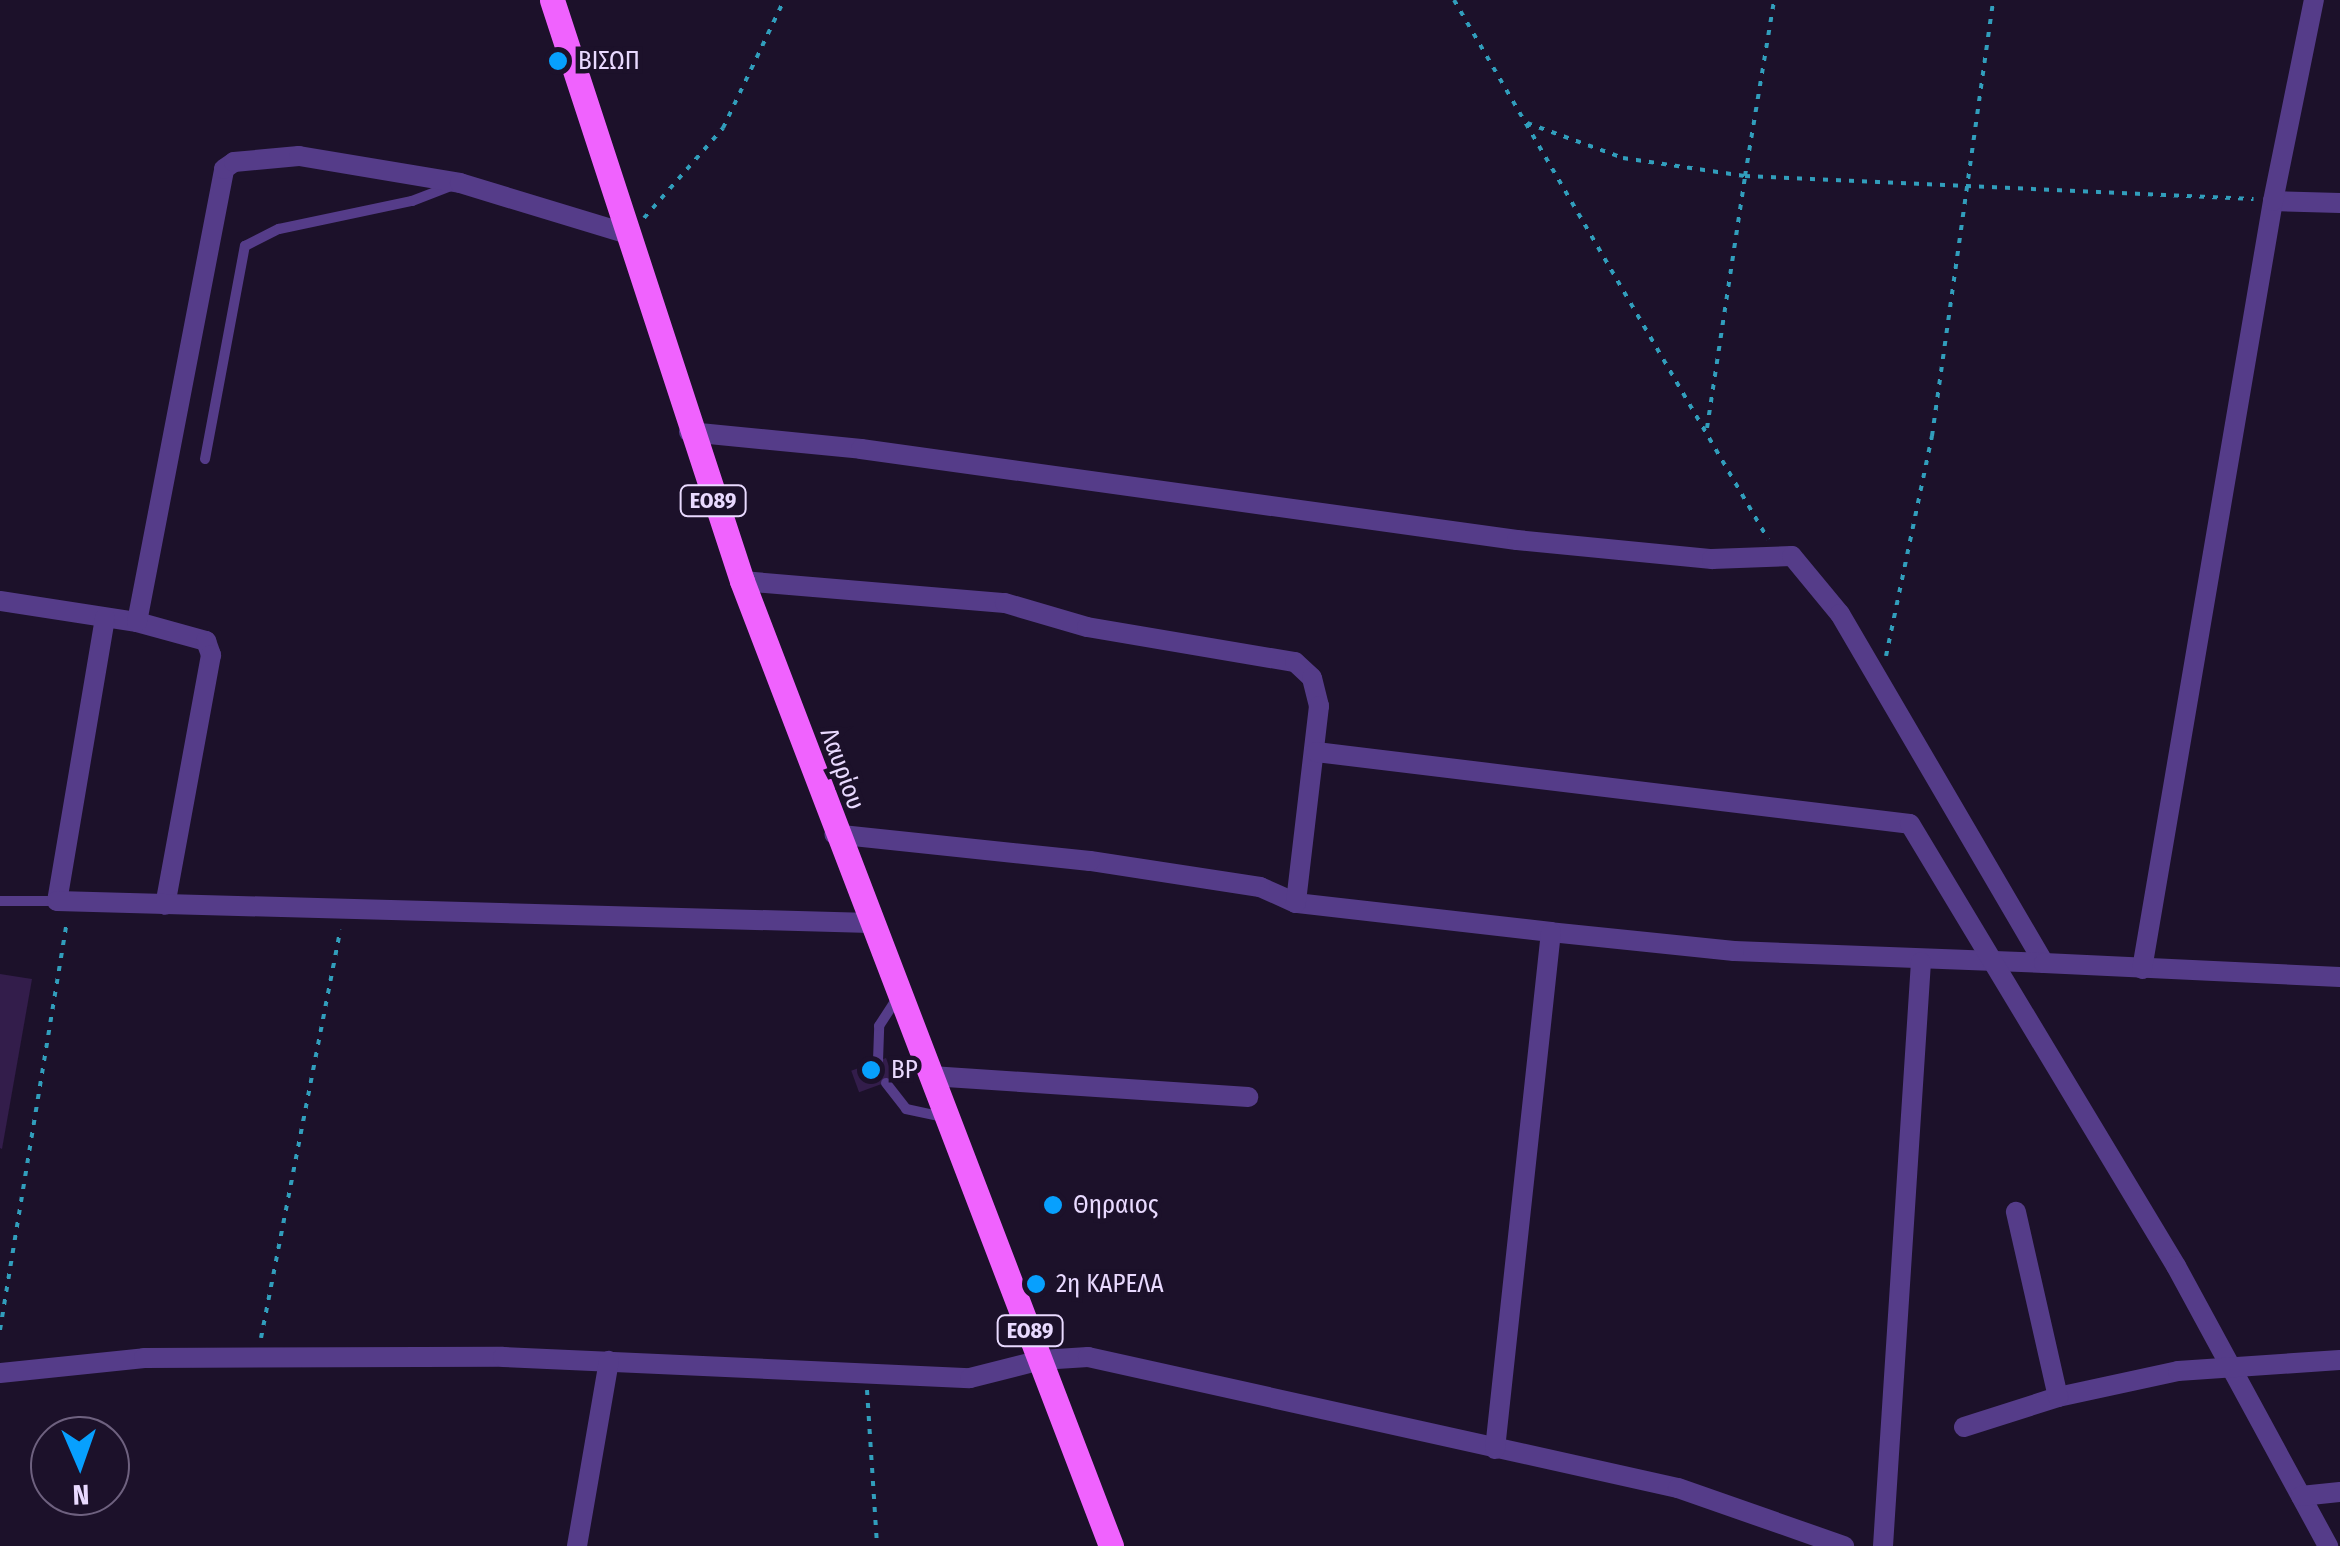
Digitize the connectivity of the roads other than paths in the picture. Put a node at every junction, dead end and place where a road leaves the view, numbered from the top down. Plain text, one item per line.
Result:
1 (552, 0) edge
2 (2314, 0) edge
3 (460, 183) junction
4 (2273, 201) junction
5 (2340, 203) edge
6 (625, 234) junction
7 (689, 432) junction
8 (205, 459) dead end
9 (742, 581) junction
10 (0, 601) edge
11 (105, 618) junction
12 (138, 622) junction
13 (1316, 752) junction
14 (834, 834) junction
15 (0, 900) edge
16 (64, 902) junction
17 (1296, 903) junction
18 (165, 905) junction
19 (872, 923) junction
20 (1551, 932) junction
21 (1994, 961) junction
22 (1921, 962) junction
23 (2044, 963) junction
24 (2142, 969) junction
25 (2340, 977) edge
26 (900, 994) junction
27 (878, 1062) dead end
28 (932, 1076) junction
29 (886, 1084) dead end
30 (1248, 1097) dead end
31 (947, 1117) junction
32 (2016, 1212) dead end
33 (1041, 1360) junction
34 (2340, 1360) edge
35 (609, 1361) junction
36 (2230, 1365) junction
37 (0, 1372) edge
38 (2058, 1397) junction
39 (1964, 1427) dead end
40 (1494, 1449) junction
41 (2340, 1492) edge
42 (2301, 1496) junction
43 (577, 1546) edge
44 (1111, 1546) edge
45 (1844, 1546) edge
46 (1883, 1546) edge
47 (2328, 1546) edge

1 - 6 main road, Λαυρίου / ΕΟ89
2 - 4 street
3 - 6 street
3 - 8 lane
3 - 12 street
4 - 5 street
4 - 24 street
6 - 7 main road, Λαυρίου / ΕΟ89
7 - 9 main road, Λαυρίου / ΕΟ89
7 - 23 street
9 - 13 street
9 - 14 main road, Λαυρίου / ΕΟ89
10 - 11 street
11 - 12 street
11 - 16 street
12 - 18 street
13 - 17 street
13 - 21 street
14 - 17 street
14 - 19 main road, Λαυρίου / ΕΟ89
15 - 16 lane
16 - 18 street
17 - 20 street
18 - 19 street
19 - 26 main road, Λαυρίου / ΕΟ89
20 - 22 street
20 - 40 street
21 - 22 street
21 - 23 street
21 - 36 street
22 - 46 street
23 - 24 street
24 - 25 street
26 - 27 lane
26 - 28 main road, Λαυρίου / ΕΟ89
28 - 30 street
28 - 31 main road, Λαυρίου / ΕΟ89
29 - 31 lane
31 - 33 main road, Λαυρίου / ΕΟ89
32 - 38 street
33 - 35 street
33 - 40 street
33 - 44 main road, Λαυρίου / ΕΟ89
34 - 36 street
35 - 37 street
35 - 43 street
36 - 38 street
36 - 42 street
38 - 39 street
40 - 45 street
41 - 42 street
42 - 47 street

